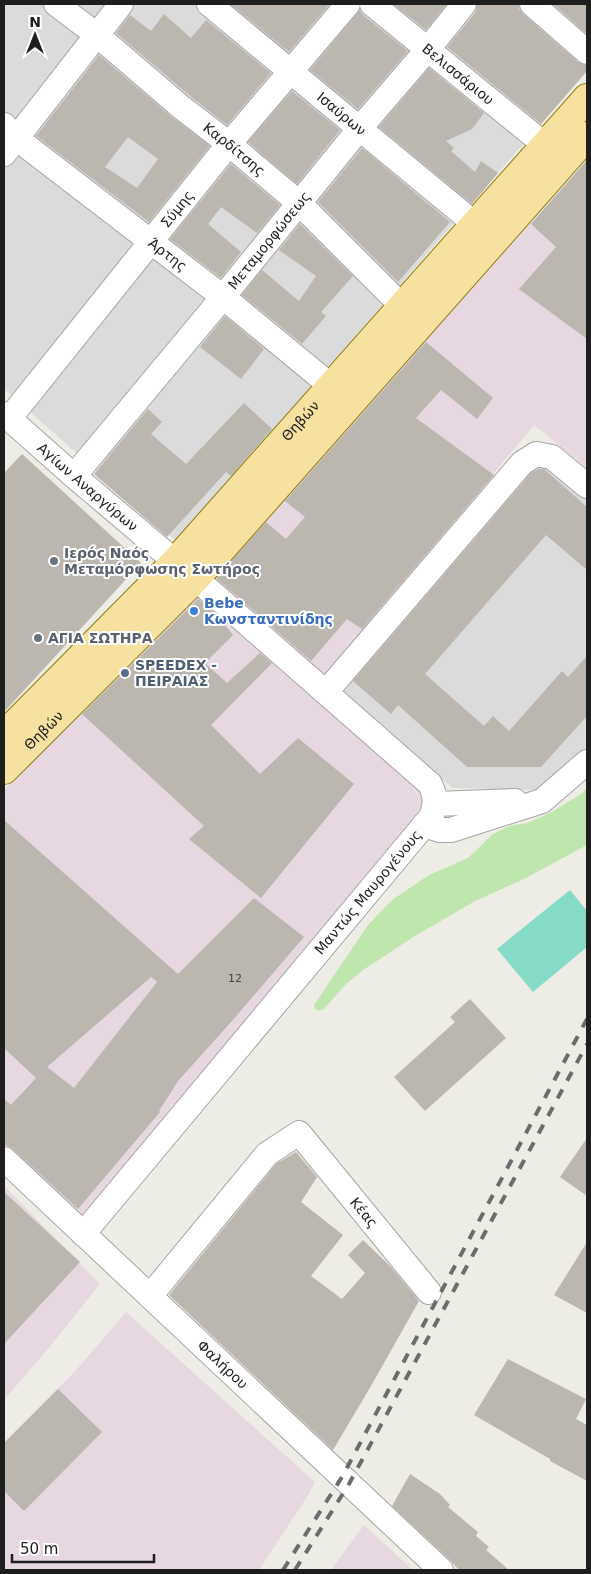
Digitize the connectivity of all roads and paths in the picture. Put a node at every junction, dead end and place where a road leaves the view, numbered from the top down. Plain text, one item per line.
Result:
1 (56, 4) edge
2 (121, 4) edge
3 (209, 4) edge
4 (348, 4) edge
5 (372, 4) edge
6 (464, 4) edge
7 (532, 4) edge
8 (97, 35) junction
9 (428, 49) junction
10 (587, 52) edge
11 (290, 71) junction
12 (587, 98) edge
13 (360, 128) junction
14 (587, 136) edge
15 (8, 139) edge
16 (229, 144) junction
17 (545, 146) junction
18 (299, 203) junction
19 (476, 224) junction
20 (151, 242) junction
21 (223, 296) junction
22 (401, 305) junction
23 (331, 386) junction
24 (7, 416) edge
25 (74, 476) junction
26 (587, 486) edge
27 (186, 569) junction
28 (326, 692) junction
29 (4, 735) edge
30 (587, 762) edge
31 (4, 770) edge
32 (542, 801) junction
33 (435, 804) junction
34 (424, 825) junction
35 (4, 1159) edge
36 (83, 1234) junction
37 (429, 1292) dead end
38 (150, 1296) junction
39 (441, 1570) edge

1 - 8 street, Καρδίτσης
2 - 8 street
3 - 11 street, Ισαύρων
4 - 11 street, Σύμης
5 - 9 street, Βελισσάριου
6 - 9 street, Μεταμορφώσεως
7 - 10 street
8 - 15 street
8 - 16 street, Καρδίτσης
9 - 13 street, Μεταμορφώσεως
9 - 17 street, Βελισσάριου
11 - 13 street, Ισαύρων
11 - 16 street, Σύμης
12 - 17 main road, Θηβών
13 - 18 street, Μεταμορφώσεως
13 - 19 street, Ισαύρων
14 - 27 main road, Θηβών
15 - 20 street, Άρτης
16 - 18 street, Καρδίτσης
16 - 20 street, Σύμης
17 - 19 main road, Θηβών
18 - 21 street, Μεταμορφώσεως
18 - 22 street, Καρδίτσης
19 - 22 main road, Θηβών
20 - 21 street, Άρτης
20 - 24 street, Σύμης
21 - 23 street, Άρτης
21 - 25 street, Μεταμορφώσεως
22 - 23 main road, Θηβών
23 - 27 main road, Θηβών
24 - 25 street, Αγίων Αναργύρων
25 - 27 street, Αγίων Αναργύρων
26 - 28 street
27 - 28 street
27 - 29 main road, Θηβών
27 - 31 main road, Θηβών
28 - 33 street
30 - 32 street
32 - 33 street
32 - 34 street
33 - 34 street, Μαντώς Μαυρογένους
34 - 36 street, Μαντώς Μαυρογένους
35 - 36 street, Φαλήρου
36 - 38 street, Φαλήρου
37 - 38 street, Κέας
38 - 39 street, Φαλήρου

